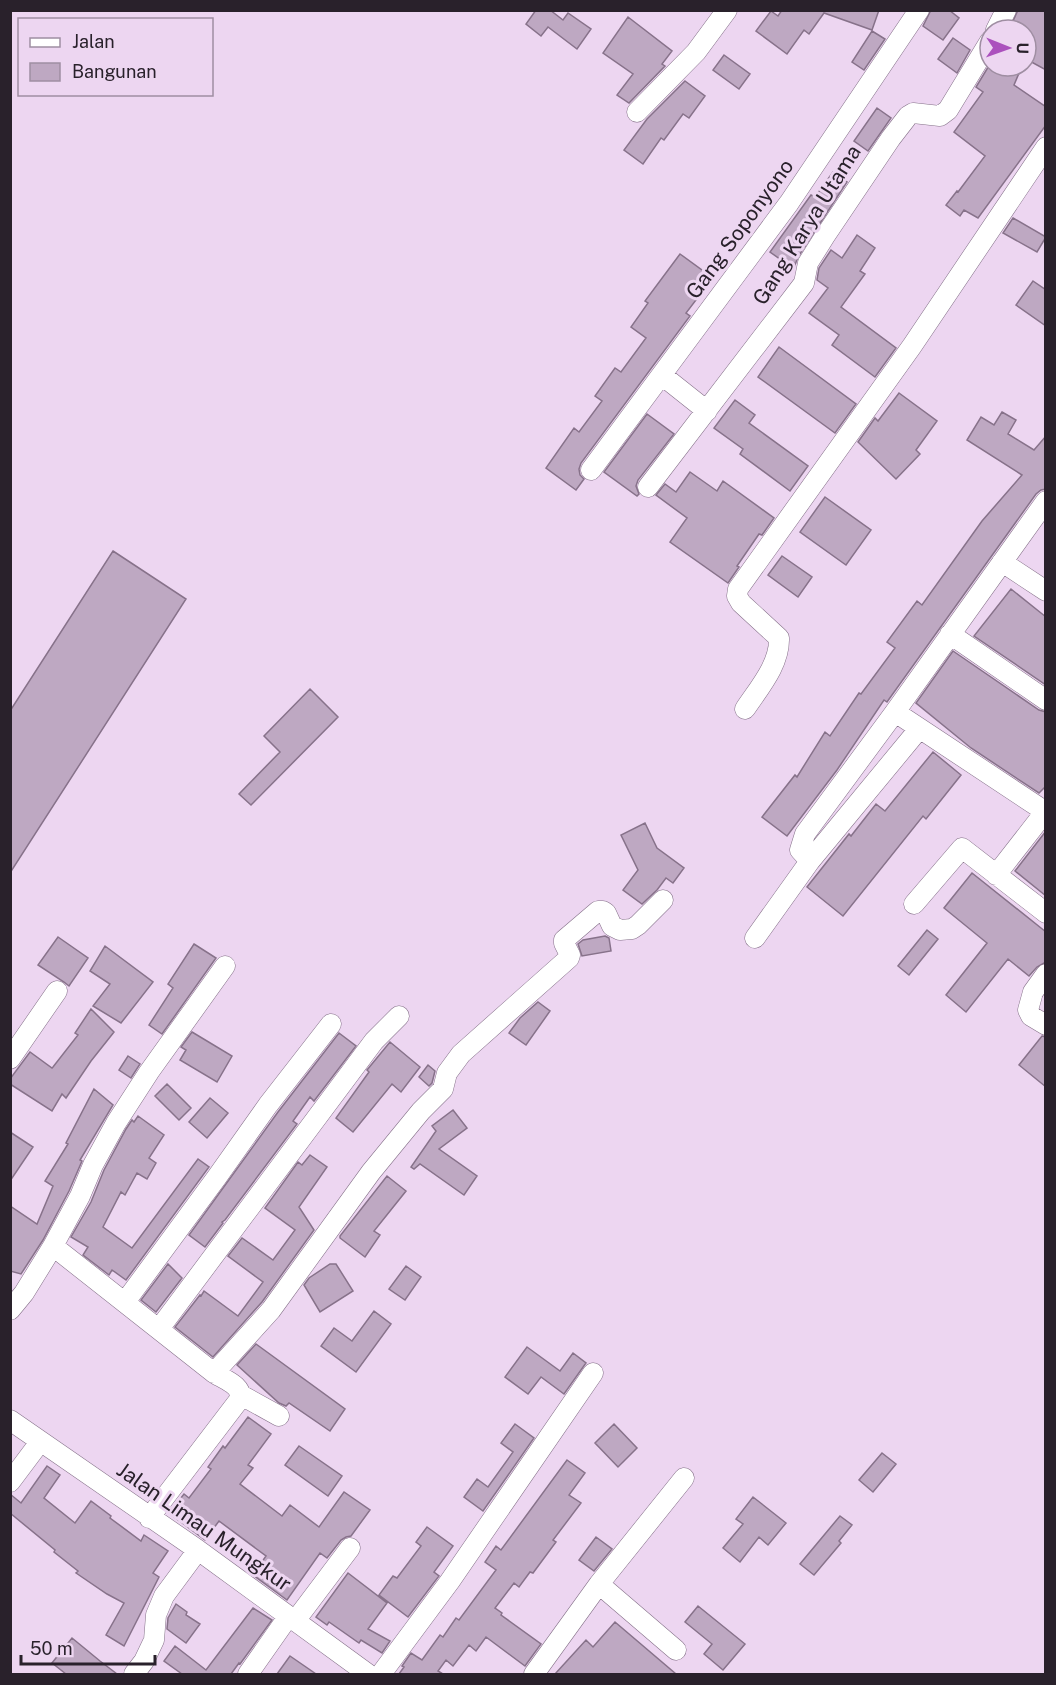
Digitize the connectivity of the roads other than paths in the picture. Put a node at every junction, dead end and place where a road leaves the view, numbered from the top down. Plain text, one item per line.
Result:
1 (728, 10) edge
2 (919, 10) edge
3 (978, 60) edge
4 (637, 112) dead end
5 (1046, 147) edge
6 (663, 376) junction
7 (707, 411) junction
8 (591, 470) dead end
9 (648, 488) dead end
10 (1043, 511) edge
11 (1002, 561) junction
12 (1046, 591) edge
13 (950, 634) junction
14 (1046, 700) edge
15 (745, 709) dead end
16 (895, 712) junction
17 (919, 729) junction
18 (1045, 812) edge
19 (810, 861) junction
20 (996, 875) junction
21 (663, 900) dead end
22 (914, 904) dead end
23 (1046, 913) edge
24 (755, 938) dead end
25 (225, 966) dead end
26 (1046, 974) edge
27 (57, 991) dead end
28 (399, 1016) dead end
29 (331, 1024) dead end
30 (1046, 1025) edge
31 (10, 1059) edge
32 (53, 1246) junction
33 (125, 1302) junction
34 (10, 1310) edge
35 (159, 1329) junction
36 (214, 1373) junction
37 (593, 1373) dead end
38 (242, 1395) junction
39 (279, 1416) dead end
40 (11, 1421) edge
41 (40, 1442) junction
42 (684, 1478) dead end
43 (10, 1482) edge
44 (149, 1518) junction
45 (350, 1548) dead end
46 (198, 1550) junction
47 (599, 1584) junction
48 (292, 1619) junction
49 (676, 1650) dead end
50 (134, 1674) edge
51 (248, 1674) edge
52 (368, 1674) edge
53 (381, 1674) edge
54 (534, 1674) edge

1 - 4 street
2 - 6 street, Gang Soponyono
3 - 7 street, Gang Karya Utama
5 - 15 street
6 - 7 street
6 - 8 street, Gang Soponyono
7 - 9 street, Gang Karya Utama
10 - 11 street
11 - 12 street
11 - 13 street
13 - 14 street
13 - 16 street
16 - 17 street
16 - 19 street
17 - 18 street
17 - 19 street
18 - 20 street
19 - 24 street
20 - 22 street
20 - 23 street
21 - 36 street
25 - 32 street
26 - 30 street
27 - 31 street
28 - 35 street
29 - 33 street
32 - 33 street
32 - 34 street
33 - 35 street
35 - 36 street
36 - 38 street
37 - 53 street
38 - 39 street
38 - 44 street
40 - 41 street, Jalan Limau Mungkur
41 - 43 street
41 - 44 street, Jalan Limau Mungkur
42 - 47 street
44 - 46 street, Jalan Limau Mungkur
45 - 48 street
46 - 48 street, Jalan Limau Mungkur
46 - 50 street
47 - 49 street
47 - 54 street
48 - 51 street
48 - 52 street, Jalan Limau Mungkur

